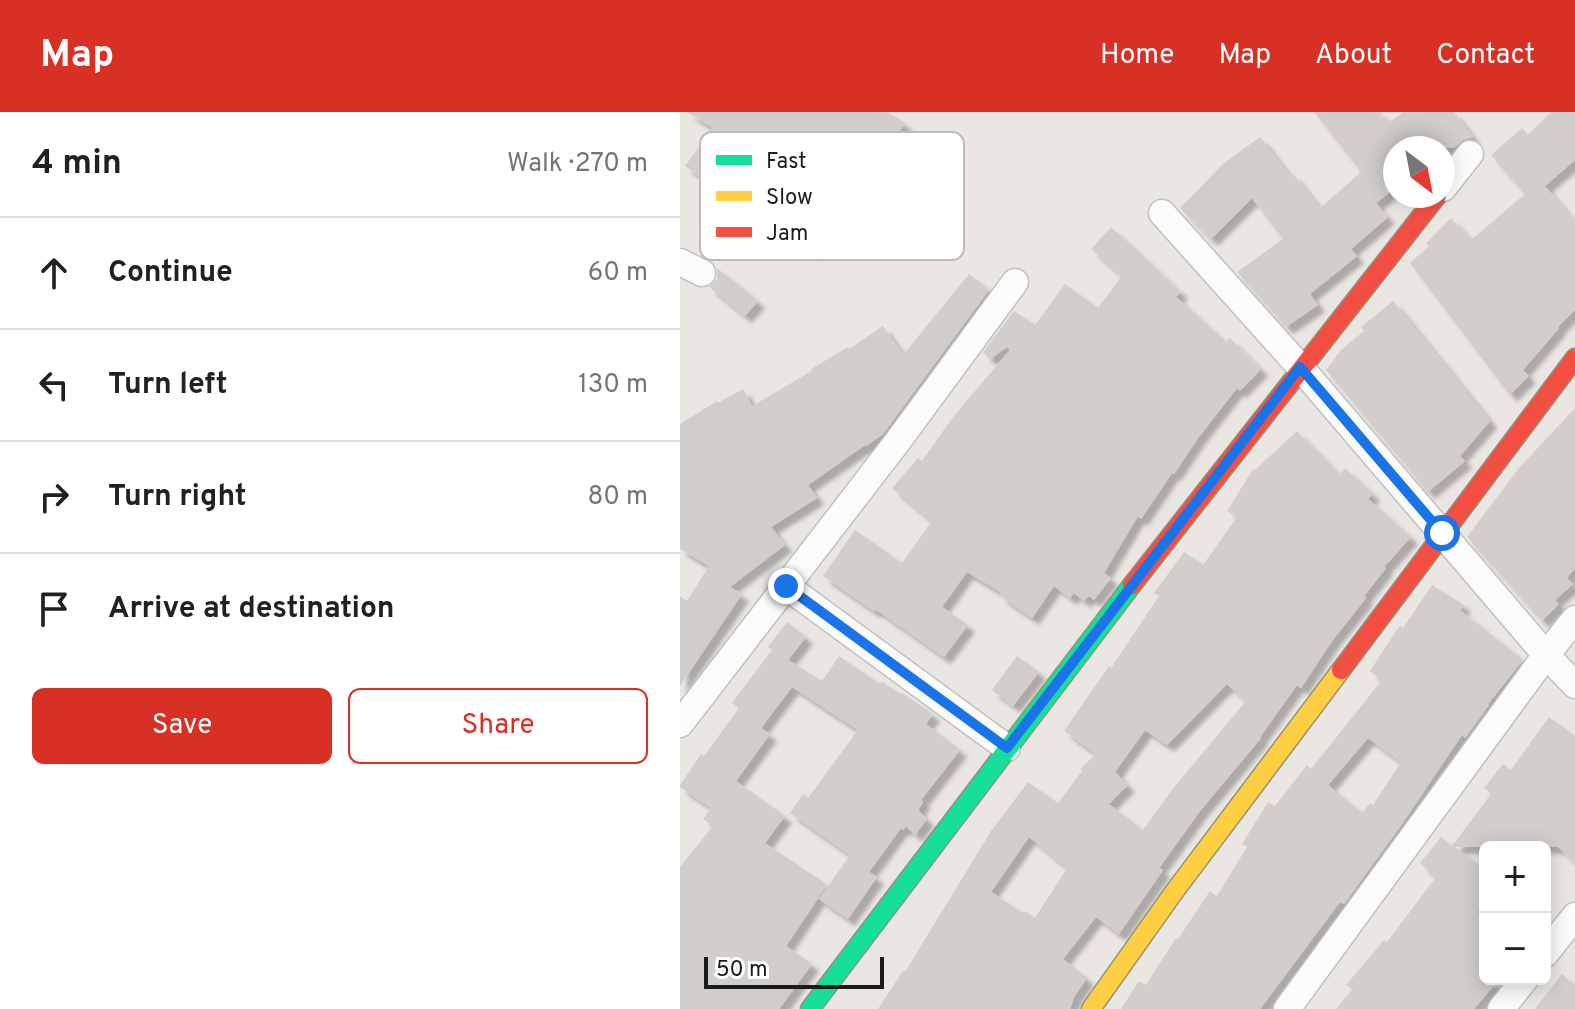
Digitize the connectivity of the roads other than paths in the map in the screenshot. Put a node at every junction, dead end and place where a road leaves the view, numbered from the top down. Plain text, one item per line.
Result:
1 (1470, 154) dead end
2 (1455, 173) edge
3 (1427, 208) edge
4 (1162, 213) dead end
5 (1015, 282) dead end
6 (1575, 358) edge
7 (1300, 367) junction
8 (1442, 533) junction
9 (786, 586) junction
10 (1575, 619) edge
11 (1546, 655) junction
12 (1575, 685) edge
13 (680, 724) edge
14 (1007, 748) junction
15 (1575, 916) edge
16 (1551, 946) edge
17 (1520, 985) edge
18 (810, 1009) edge
19 (1091, 1009) edge
20 (1287, 1009) edge
21 (1501, 1009) edge

1 - 2 street
3 - 7 street
4 - 7 street
5 - 9 street
6 - 8 street
7 - 8 street
7 - 14 street
8 - 11 street
8 - 19 street
9 - 13 street
9 - 14 street
10 - 11 street
11 - 12 street
11 - 20 street
14 - 18 street
15 - 16 street
17 - 21 street

